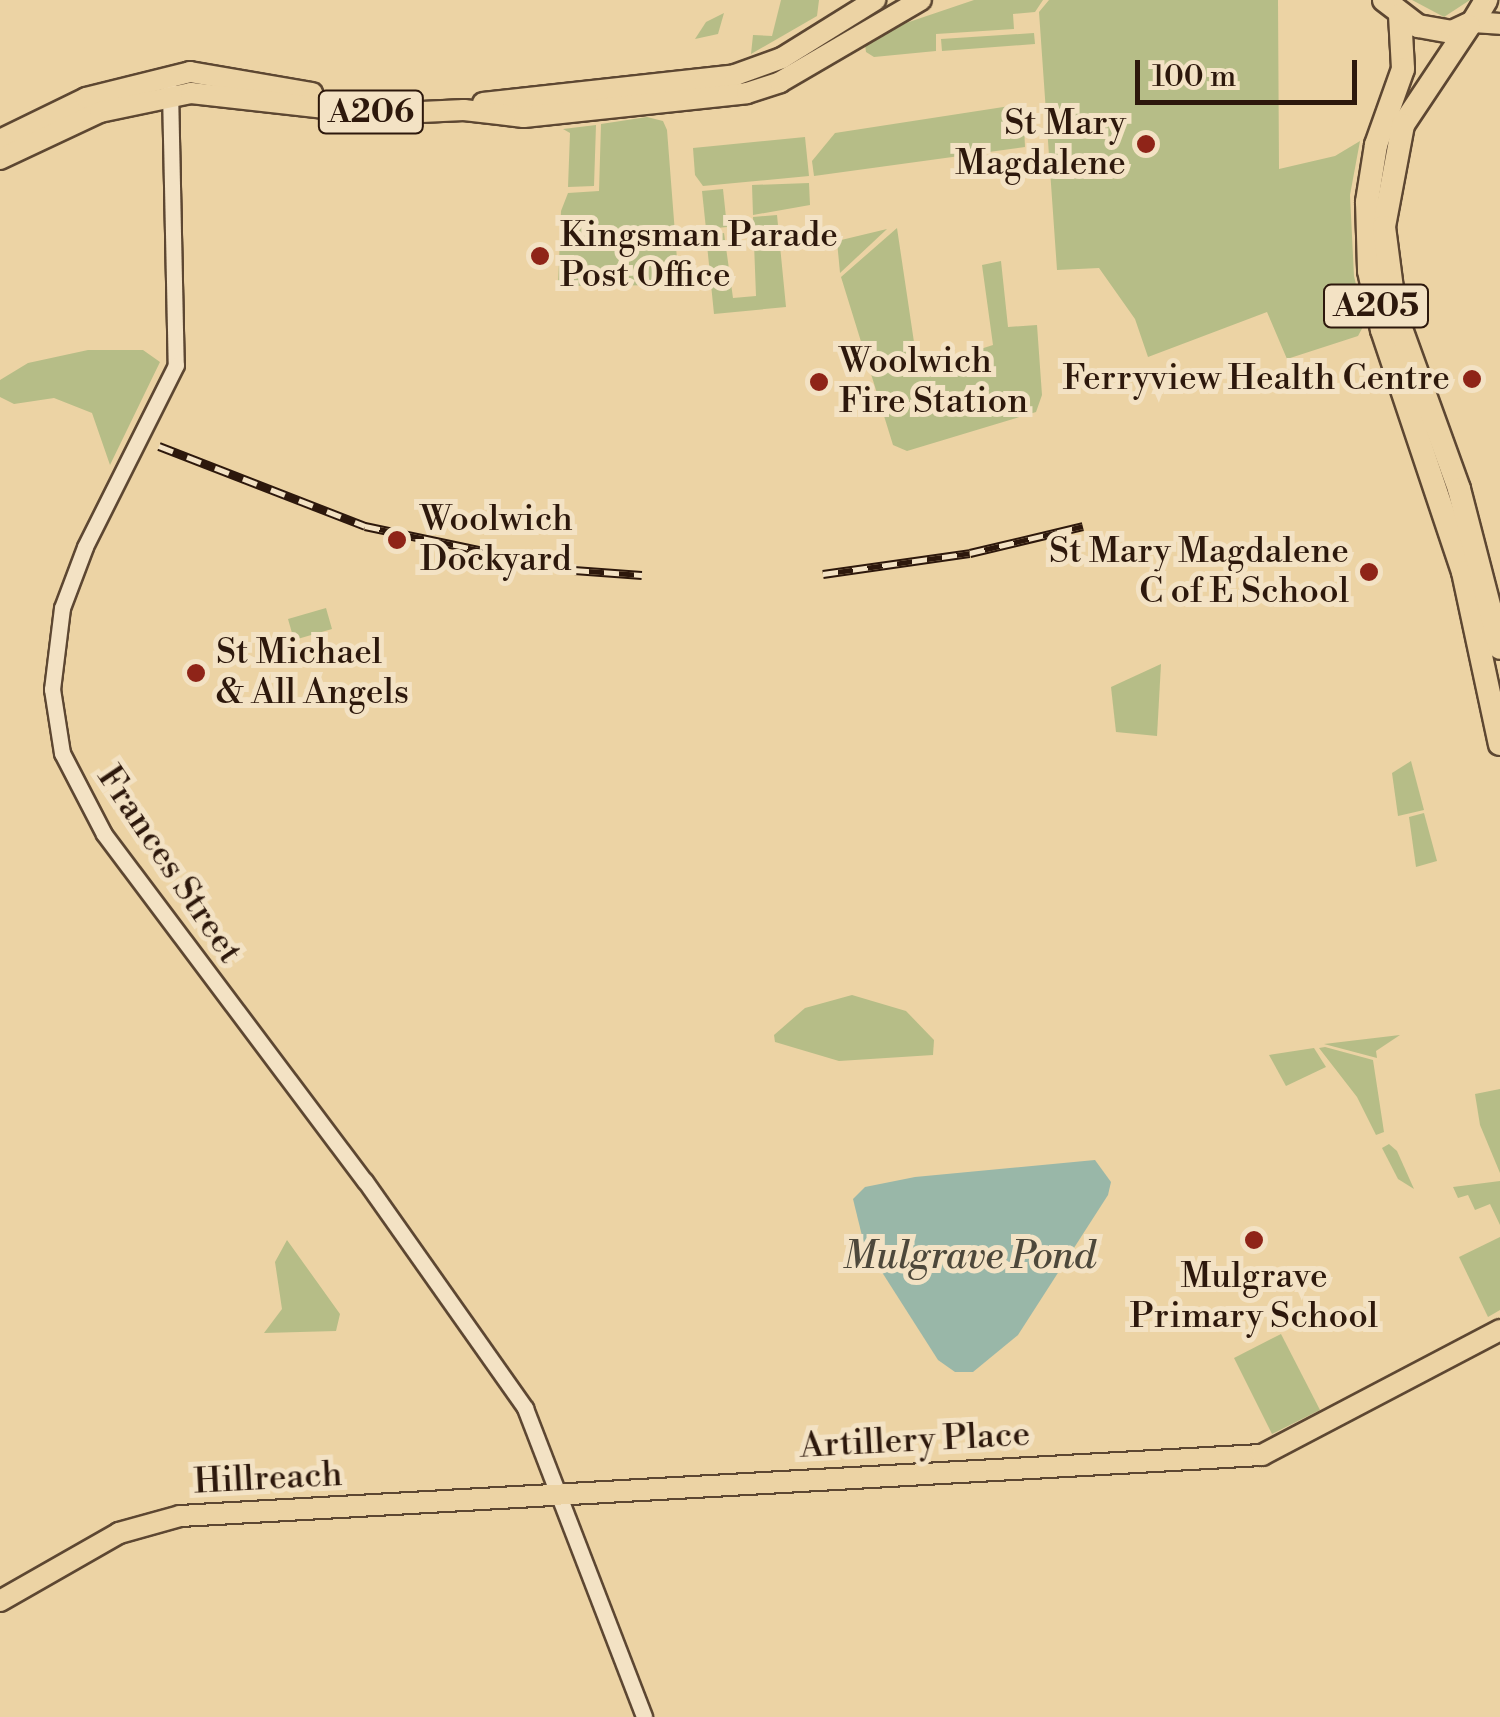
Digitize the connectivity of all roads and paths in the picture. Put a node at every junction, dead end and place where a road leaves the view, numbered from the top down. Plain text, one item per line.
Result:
1 (875, 0) edge
2 (921, 0) edge
3 (1486, 0) edge
4 (1387, 4) edge
5 (1471, 24) junction
6 (1500, 24) edge
7 (170, 75) junction
8 (170, 97) junction
9 (0, 140) edge
10 (0, 159) edge
11 (1500, 648) edge
12 (1500, 744) edge
13 (1494, 1336) edge
14 (560, 1492) junction
15 (0, 1600) edge
16 (644, 1717) edge

1 - 7 main road, A206
2 - 8 main road, A206
3 - 5 highway
4 - 5 highway
4 - 12 highway, A205
5 - 6 main road
5 - 11 highway, A205
7 - 8 street, Frances Street
7 - 9 main road, A206
8 - 10 main road, A206
8 - 14 street, Frances Street
13 - 14 main road, Artillery Place
14 - 15 main road, Hillreach
14 - 16 street, Frances Street

